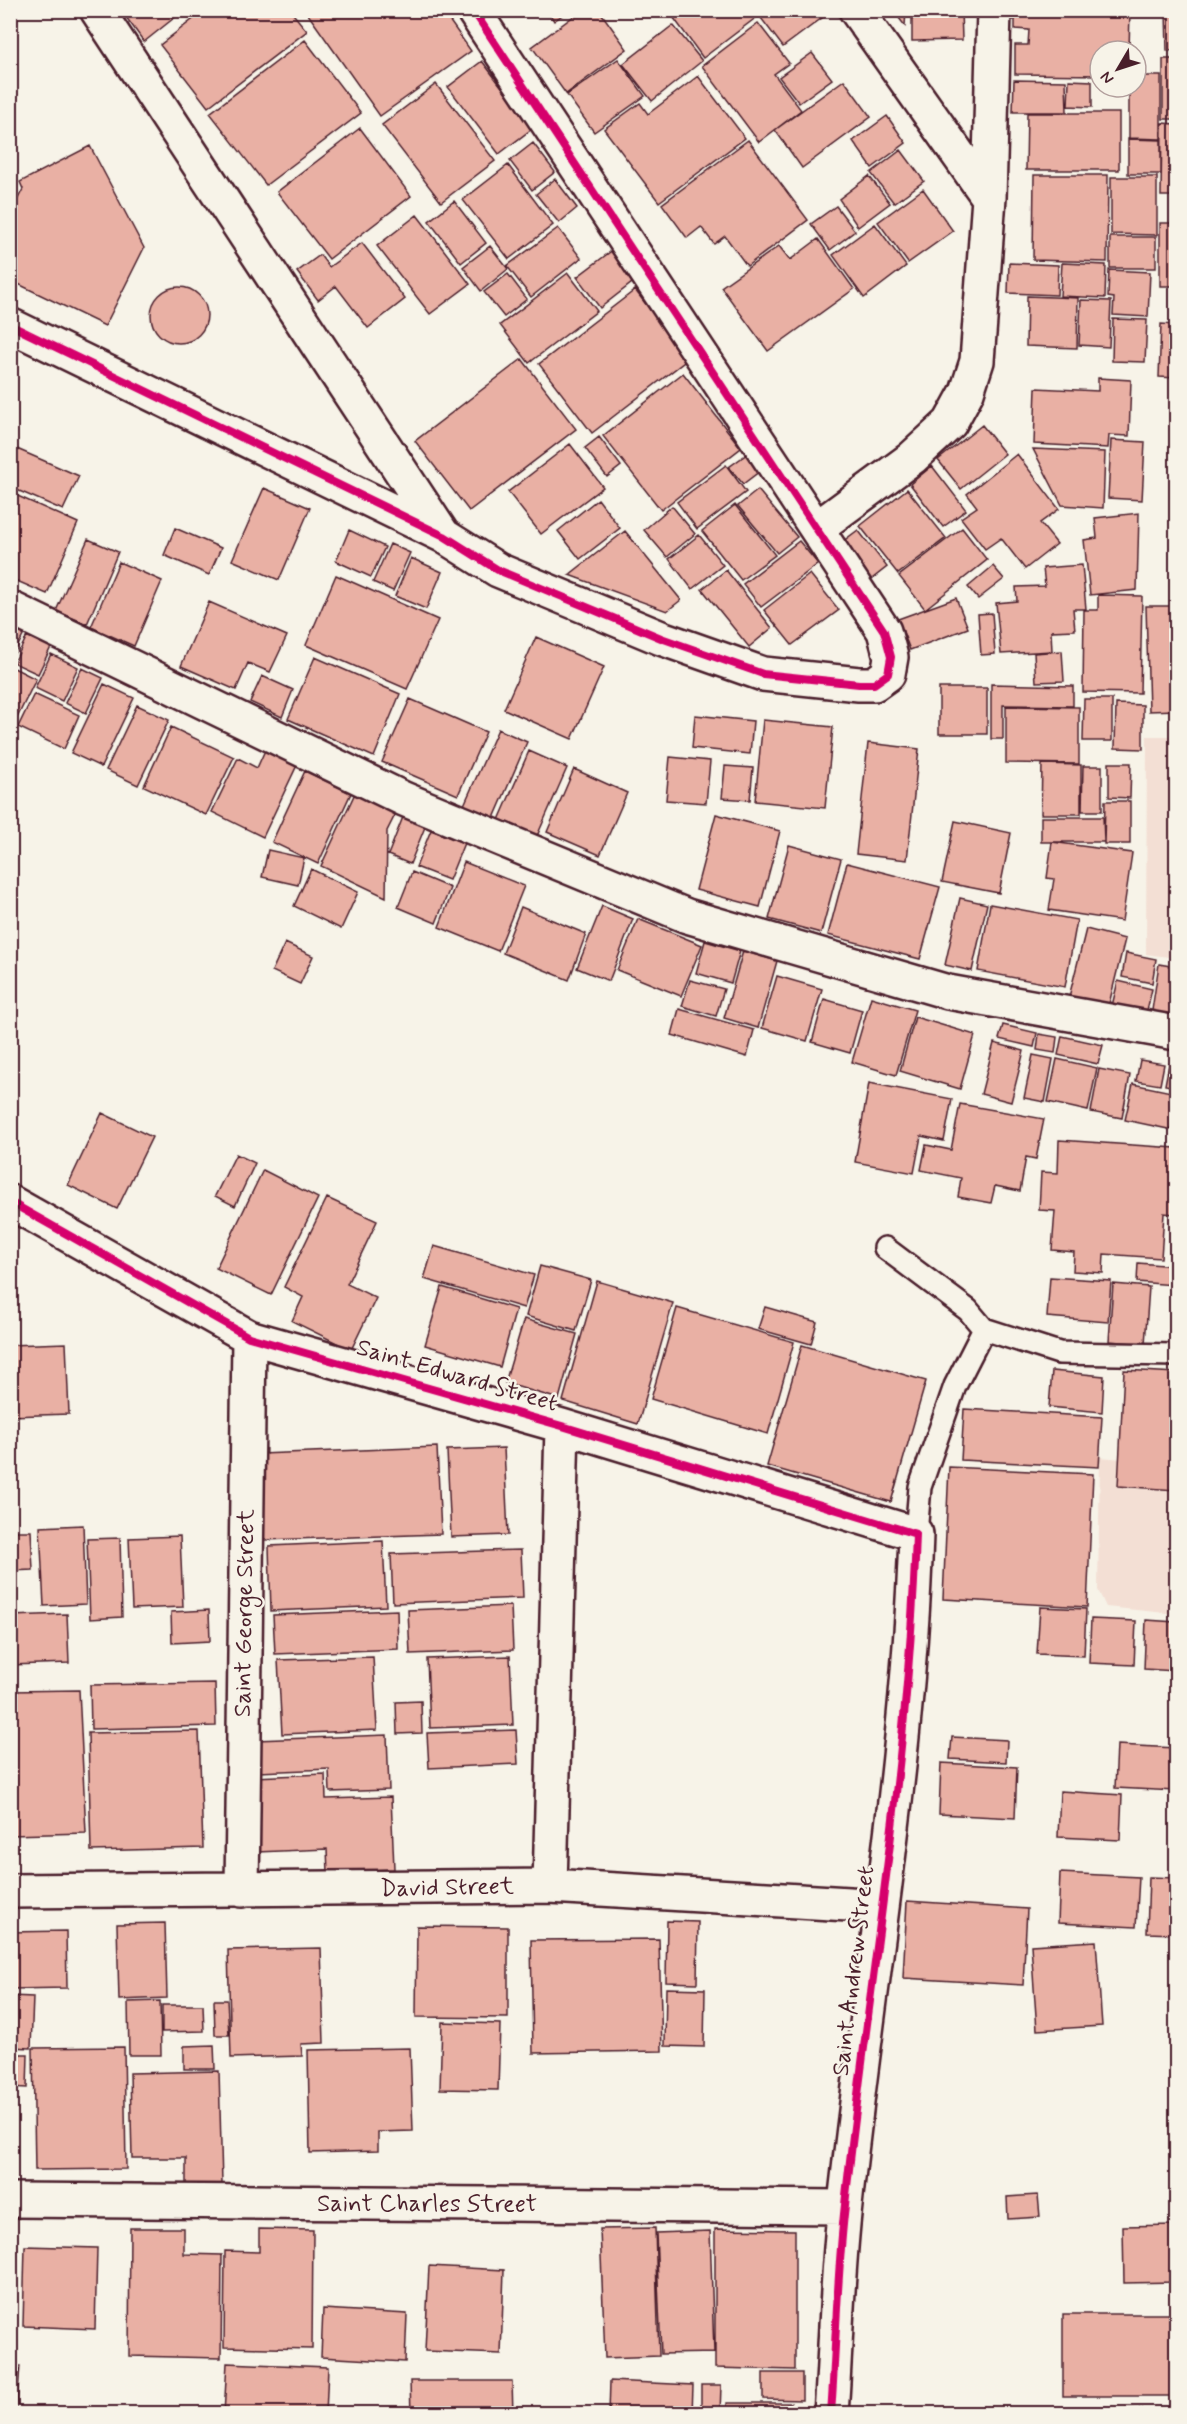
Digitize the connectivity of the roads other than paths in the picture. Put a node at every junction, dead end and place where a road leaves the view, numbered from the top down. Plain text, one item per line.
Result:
1 (97, 10) edge
2 (473, 10) edge
3 (856, 10) edge
4 (994, 10) edge
5 (989, 198) junction
6 (10, 325) edge
7 (817, 528) junction
8 (444, 536) junction
9 (10, 608) edge
10 (1176, 1033) edge
11 (10, 1202) edge
12 (885, 1248) dead end
13 (984, 1329) junction
14 (249, 1337) junction
15 (1176, 1355) edge
16 (562, 1426) junction
17 (916, 1533) junction
18 (550, 1886) junction
19 (242, 1890) junction
20 (10, 1891) edge
21 (882, 1906) junction
22 (10, 2200) edge
23 (844, 2207) junction
24 (831, 2414) edge

1 - 8 street
2 - 7 street
3 - 5 street
4 - 5 street
5 - 7 street
6 - 8 street
7 - 8 street
9 - 10 street
11 - 14 street, Saint Edward Street
12 - 13 lane
13 - 15 lane
13 - 17 lane
14 - 16 street, Saint Edward Street
14 - 19 street, Saint George Street
16 - 17 street, Saint Edward Street
16 - 18 street
17 - 21 street, Saint Andrew Street
18 - 19 street, David Street
18 - 21 street, David Street
19 - 20 street, David Street
21 - 23 street, Saint Andrew Street
22 - 23 street, Saint Charles Street
23 - 24 street, Saint Andrew Street

